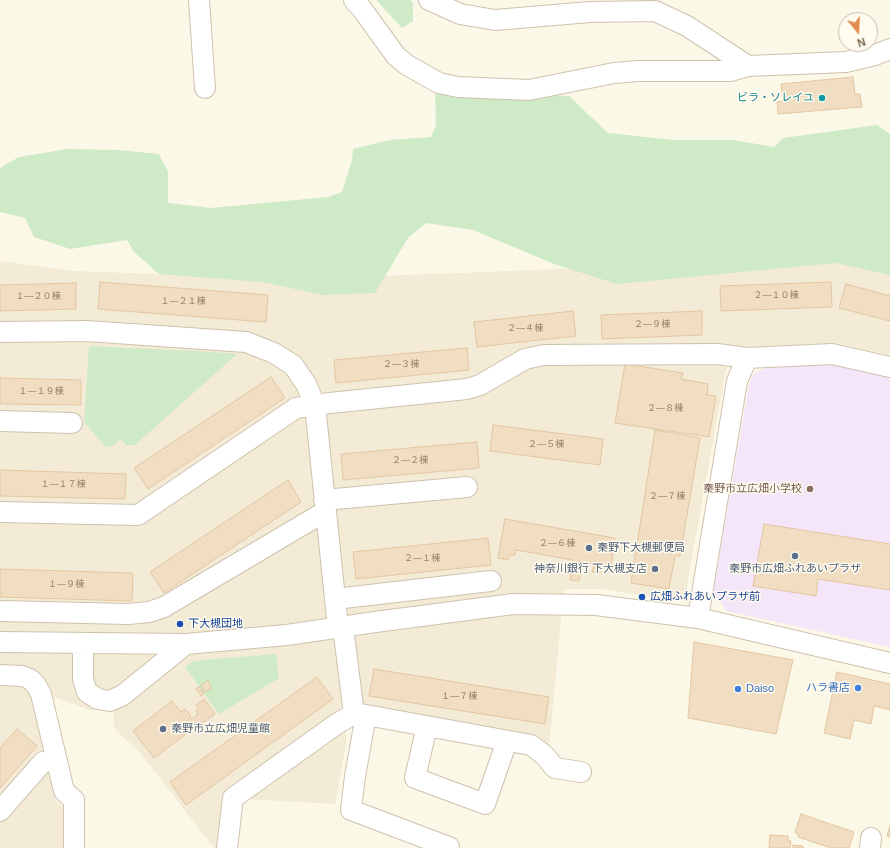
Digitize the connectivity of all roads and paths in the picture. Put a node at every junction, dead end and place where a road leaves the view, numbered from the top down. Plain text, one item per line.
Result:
1 (199, 0) edge
2 (354, 0) edge
3 (429, 0) edge
4 (890, 49) edge
5 (748, 66) junction
6 (205, 88) dead end
7 (0, 332) edge
8 (747, 358) junction
9 (890, 367) edge
10 (315, 405) junction
11 (0, 421) edge
12 (72, 423) dead end
13 (467, 487) dead end
14 (325, 506) junction
15 (0, 512) edge
16 (491, 581) dead end
17 (335, 599) junction
18 (0, 611) edge
19 (698, 618) junction
20 (341, 628) junction
21 (0, 642) edge
22 (83, 644) junction
23 (186, 644) junction
24 (890, 663) edge
25 (0, 675) edge
26 (360, 714) junction
27 (427, 726) junction
28 (507, 741) junction
29 (56, 760) junction
30 (581, 772) dead end
31 (0, 811) edge
32 (449, 847) dead end
33 (74, 848) edge
34 (226, 848) edge

1 - 6 street
2 - 5 street
3 - 5 street
4 - 5 street
7 - 10 street
8 - 9 street
8 - 10 street
8 - 19 street
10 - 14 street
10 - 15 street
11 - 12 street
13 - 14 street
14 - 17 street
14 - 18 street
16 - 17 street
17 - 20 street
19 - 20 street
19 - 24 street
20 - 23 street
20 - 26 street
21 - 22 street
22 - 23 street
22 - 23 street
25 - 29 street
26 - 27 street
26 - 32 street
26 - 34 street
27 - 28 street
27 - 28 street
28 - 30 street
29 - 31 street
29 - 33 street

